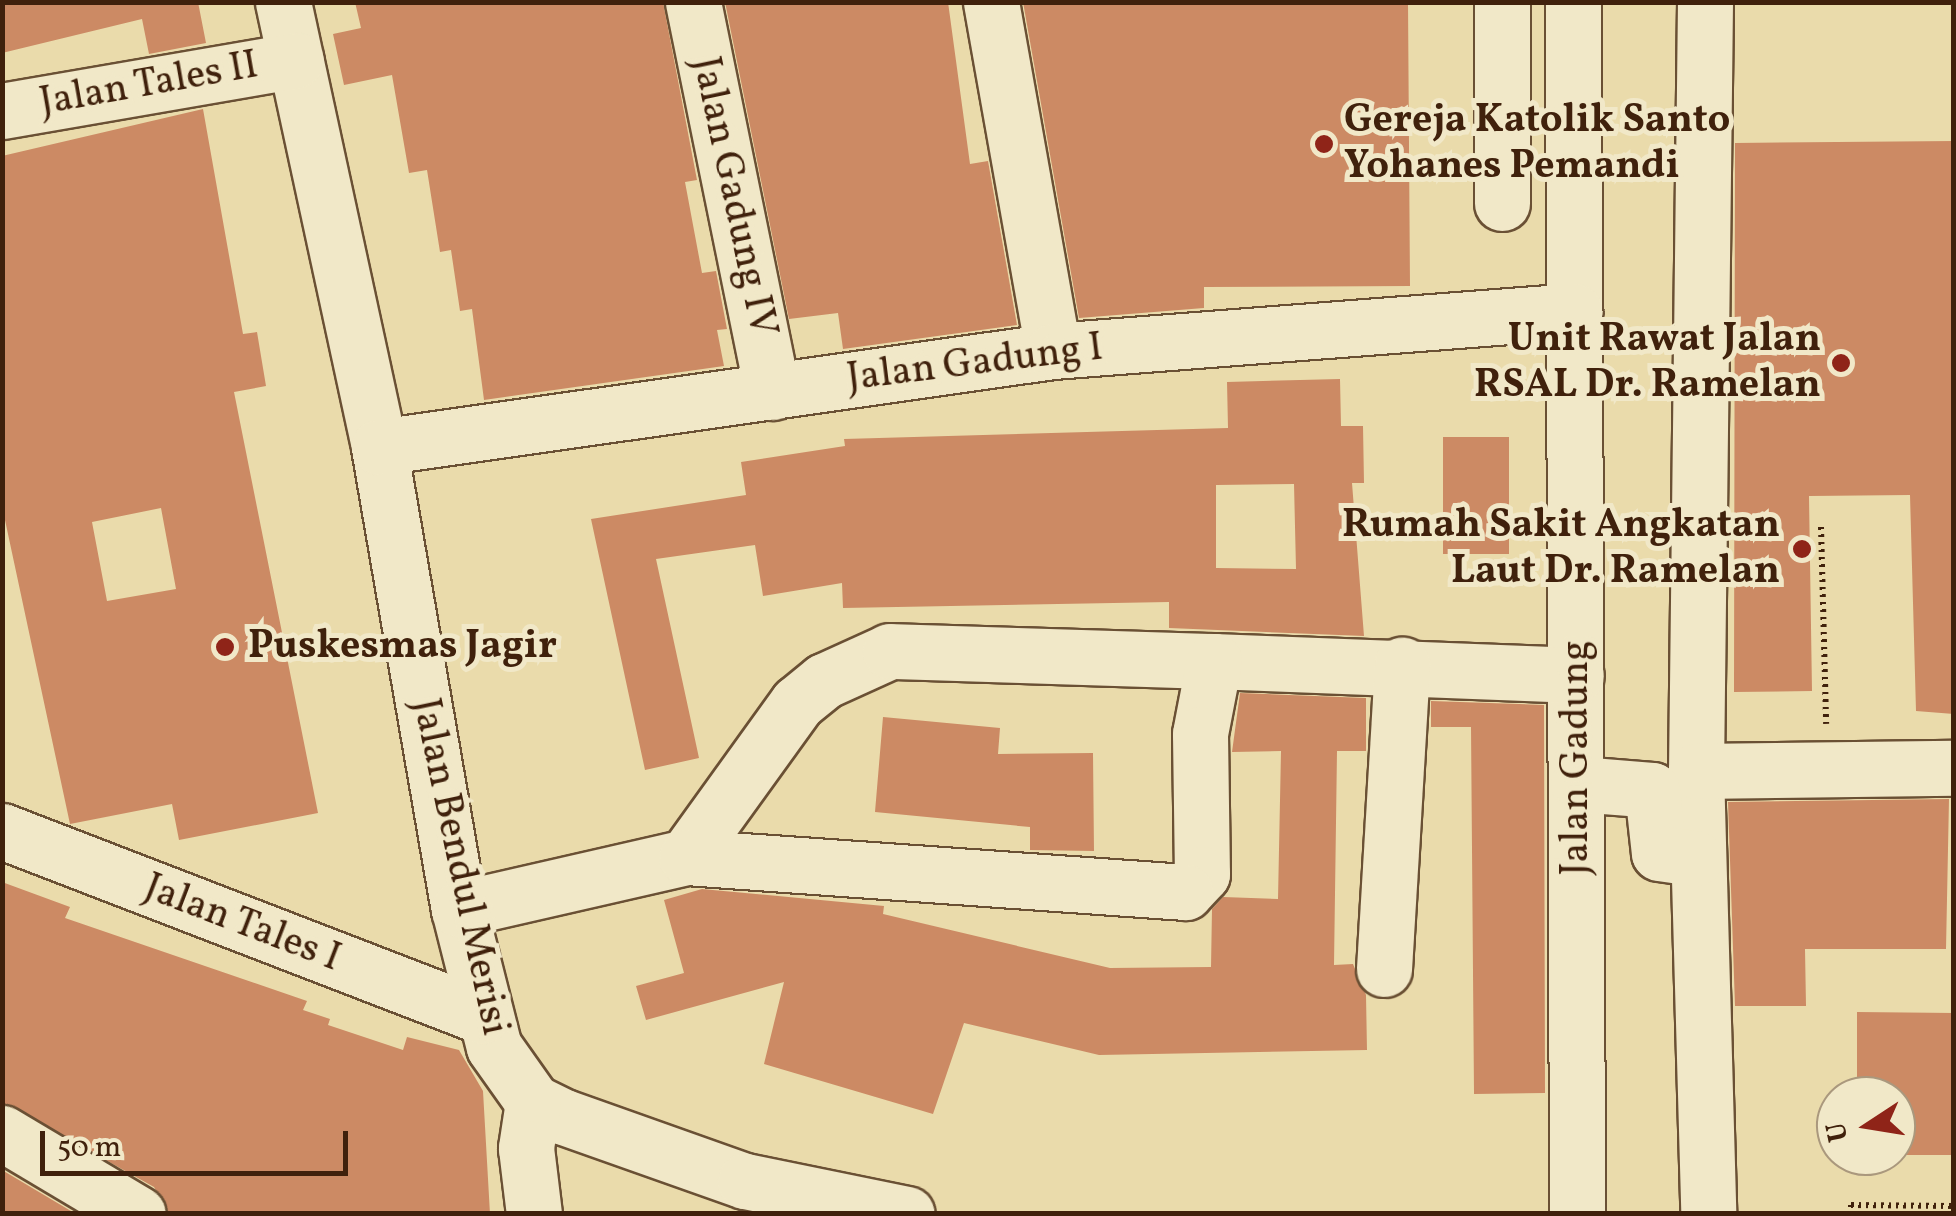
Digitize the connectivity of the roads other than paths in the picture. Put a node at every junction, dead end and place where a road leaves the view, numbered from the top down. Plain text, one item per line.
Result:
1 (283, 2) edge
2 (693, 2) edge
3 (991, 2) edge
4 (1502, 2) edge
5 (1573, 2) edge
6 (1705, 2) edge
7 (296, 60) junction
8 (2, 111) edge
9 (1502, 203) dead end
10 (1574, 311) junction
11 (1053, 352) junction
12 (772, 392) junction
13 (380, 447) junction
14 (1214, 661) junction
15 (1402, 665) junction
16 (1576, 675) junction
17 (1954, 768) edge
18 (1696, 771) junction
19 (1578, 784) junction
20 (6, 818) edge
21 (686, 857) junction
22 (1696, 858) junction
23 (460, 909) junction
24 (1384, 969) dead end
25 (482, 1016) junction
26 (533, 1102) junction
27 (2, 1133) edge
28 (743, 1197) edge
29 (138, 1214) edge
30 (534, 1214) edge
31 (907, 1214) edge
32 (1577, 1214) edge
33 (1708, 1214) edge

1 - 7 street, Jalan Bendul Merisi
2 - 12 street, Jalan Gadung IV
3 - 11 street
4 - 9 street
5 - 10 street, Jalan Gadung
6 - 18 street
7 - 8 street, Jalan Tales II
7 - 13 street, Jalan Bendul Merisi
10 - 11 street, Jalan Gadung I
10 - 16 street, Jalan Gadung
11 - 12 street, Jalan Gadung I
12 - 13 street, Jalan Gadung I
13 - 23 street, Jalan Bendul Merisi
14 - 15 street
14 - 21 street
14 - 21 street
15 - 16 street
15 - 24 street
16 - 19 street, Jalan Gadung
17 - 18 street
18 - 22 street
19 - 22 street
19 - 32 street, Jalan Gadung
20 - 25 street, Jalan Tales I
21 - 23 street
22 - 33 street
23 - 25 street, Jalan Bendul Merisi
25 - 26 street, Jalan Bendul Merisi
26 - 28 street
26 - 30 street
27 - 29 street
28 - 31 street

